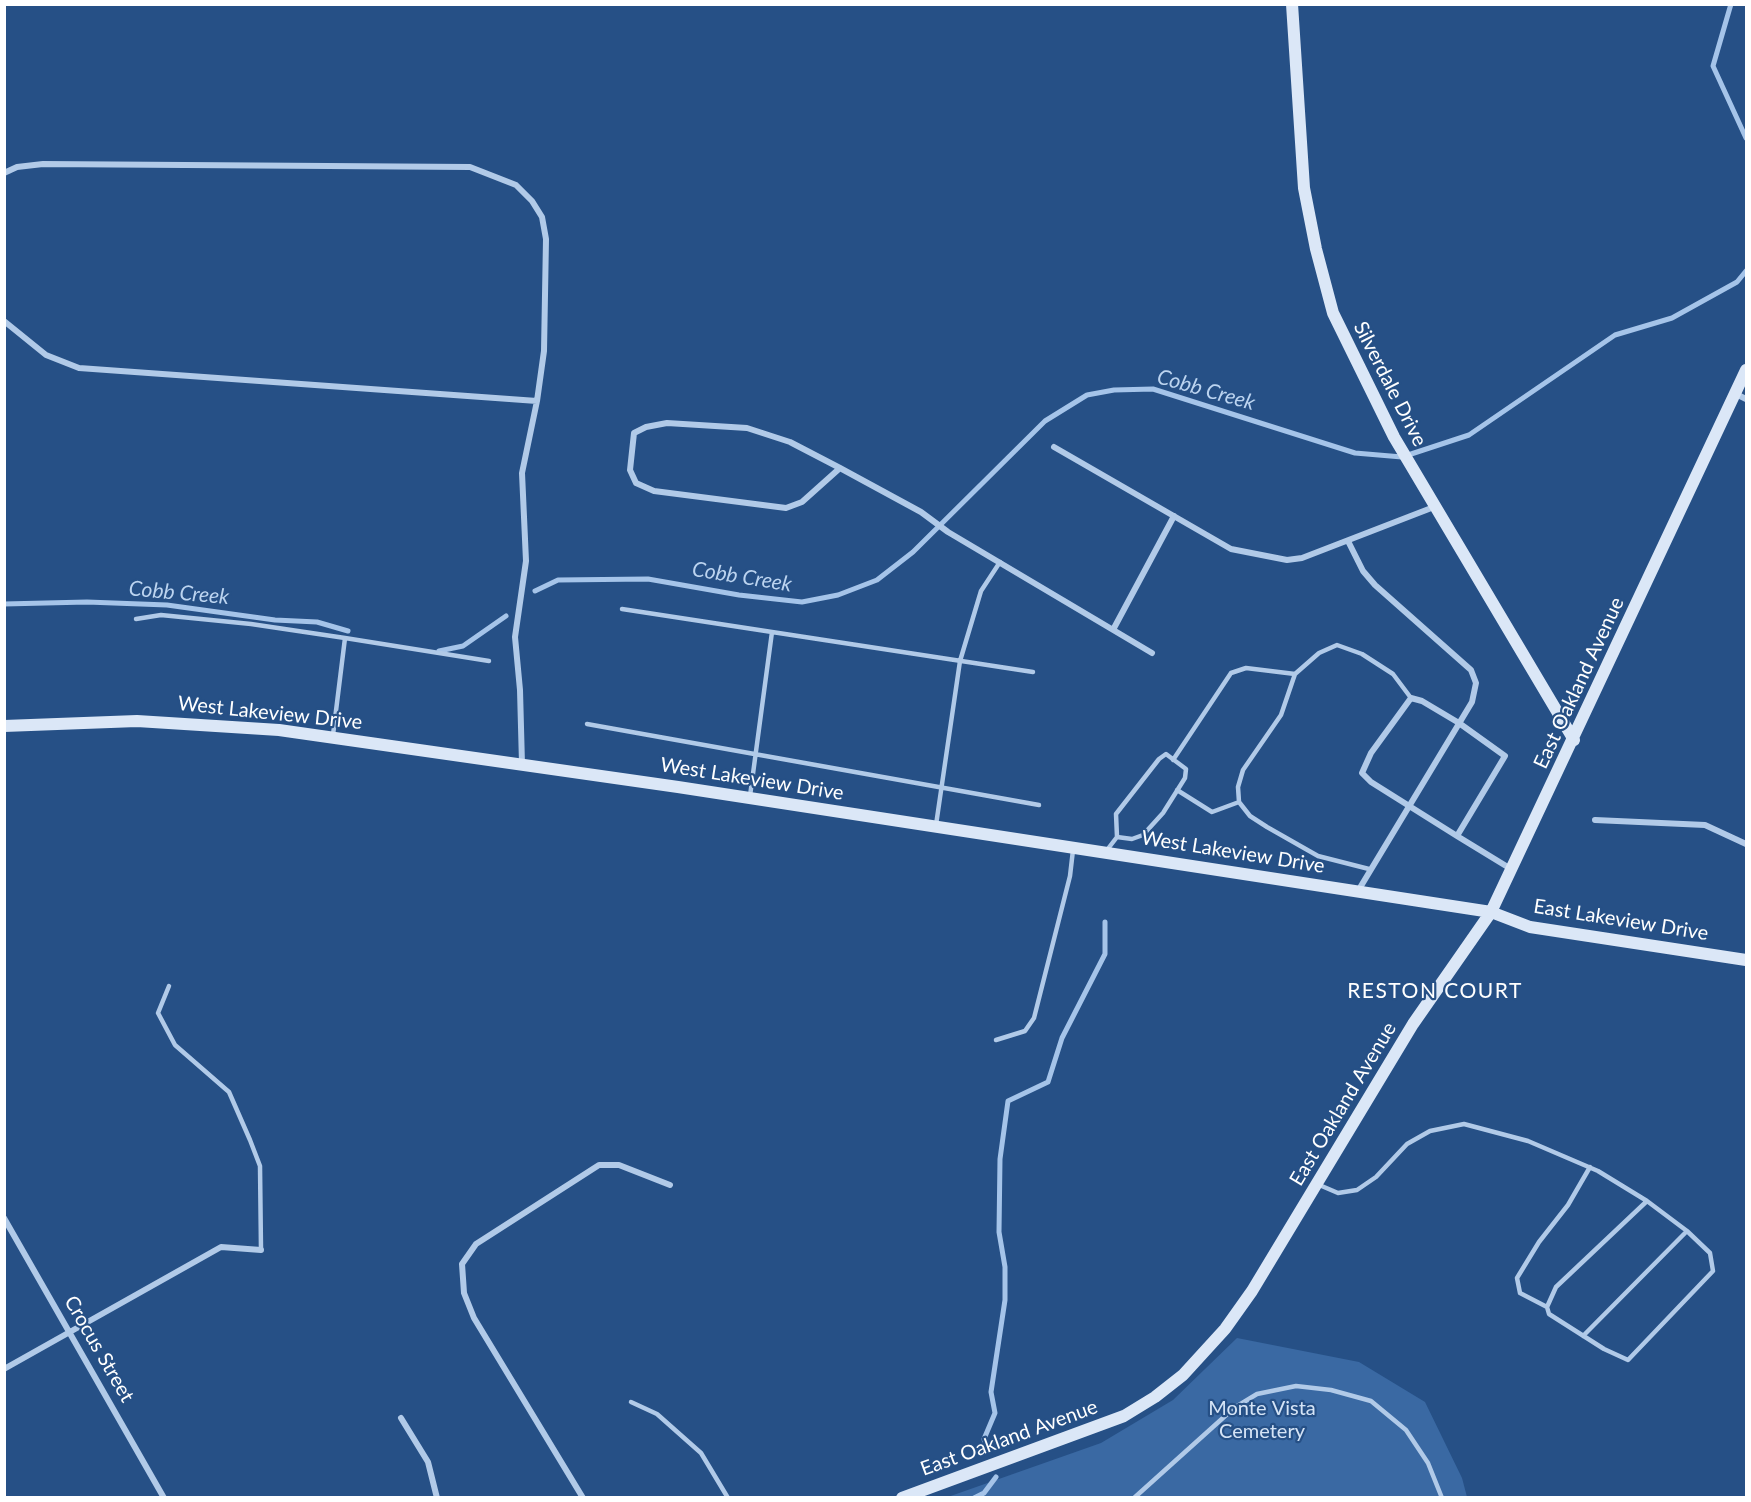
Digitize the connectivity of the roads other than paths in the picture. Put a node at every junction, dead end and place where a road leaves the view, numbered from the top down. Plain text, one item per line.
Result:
1 (1292, 4) edge
2 (4, 172) edge
3 (4, 321) edge
4 (1746, 370) edge
5 (1741, 396) edge
6 (537, 401) junction
7 (1054, 447) dead end
8 (840, 468) junction
9 (1434, 507) junction
10 (1174, 516) junction
11 (1348, 541) junction
12 (1000, 562) junction
13 (622, 609) dead end
14 (136, 619) dead end
15 (1114, 628) junction
16 (772, 632) junction
17 (345, 638) junction
18 (1152, 653) dead end
19 (489, 661) dead end
20 (960, 661) junction
21 (1033, 672) dead end
22 (1295, 674) junction
23 (1411, 698) junction
24 (1459, 723) junction
25 (587, 724) dead end
26 (4, 726) edge
27 (333, 738) junction
28 (1574, 740) junction
29 (756, 754) junction
30 (1173, 760) junction
31 (522, 765) junction
32 (942, 788) junction
33 (1178, 790) junction
34 (750, 798) junction
35 (1239, 802) junction
36 (1039, 805) dead end
37 (1408, 806) junction
38 (1595, 820) dead end
39 (936, 826) junction
40 (1457, 836) junction
41 (1117, 837) junction
42 (1746, 844) edge
43 (1074, 848) junction
44 (1105, 852) junction
45 (1369, 869) junction
46 (1511, 870) junction
47 (1358, 891) junction
48 (1491, 912) junction
49 (1746, 960) edge
50 (169, 986) dead end
51 (996, 1040) dead end
52 (1590, 1167) junction
53 (1317, 1184) junction
54 (670, 1185) dead end
55 (1647, 1201) junction
56 (4, 1218) edge
57 (1687, 1231) junction
58 (261, 1250) joint
59 (1547, 1306) junction
60 (71, 1332) junction
61 (1583, 1336) junction
62 (4, 1369) edge
63 (631, 1402) dead end
64 (401, 1418) dead end
65 (164, 1497) edge
66 (438, 1497) edge
67 (583, 1497) edge
68 (729, 1497) edge
69 (902, 1497) edge
70 (1134, 1497) edge
71 (1442, 1497) edge

1 - 9 street, Silverdale Drive
2 - 6 street
3 - 6 street
4 - 5 street, East Oakland Avenue
5 - 28 street, East Oakland Avenue
6 - 31 street
7 - 10 street
8 - 8 street
8 - 12 street
9 - 11 street
9 - 28 street, Silverdale Drive
10 - 11 street
10 - 15 street
11 - 24 street
12 - 15 street
12 - 20 lane
13 - 16 lane
14 - 17 lane
15 - 18 street
16 - 20 lane
16 - 29 lane
17 - 19 lane
17 - 27 lane
20 - 21 lane
20 - 32 lane
22 - 23 lane
22 - 30 lane
22 - 35 lane
23 - 24 street
23 - 37 street
24 - 37 street
24 - 40 street
25 - 29 lane
26 - 27 street, West Lakeview Drive
27 - 31 street, West Lakeview Drive
28 - 46 street, East Oakland Avenue
29 - 32 lane
29 - 34 lane
30 - 33 lane
30 - 41 lane
31 - 34 street, West Lakeview Drive
32 - 36 lane
32 - 39 lane
33 - 35 lane
33 - 41 lane
34 - 39 street, West Lakeview Drive
35 - 45 lane
37 - 40 street
37 - 45 street
38 - 42 street
39 - 43 street, West Lakeview Drive
40 - 46 street
41 - 44 lane
43 - 44 street, West Lakeview Drive
43 - 51 lane
44 - 47 street, West Lakeview Drive
45 - 47 street
46 - 48 street, East Oakland Avenue
47 - 48 street, West Lakeview Drive
48 - 49 street, East Lakeview Drive
48 - 53 street, East Oakland Avenue
50 - 58 lane
52 - 53 lane
52 - 55 lane
52 - 59 lane
53 - 69 street, East Oakland Avenue
54 - 67 street
55 - 57 lane
55 - 59 lane
56 - 60 street, Crocus Street
57 - 61 lane
57 - 61 lane
58 - 60 street
59 - 61 lane
60 - 62 street
60 - 65 street, Crocus Street
63 - 68 lane
64 - 66 street
70 - 71 lane

